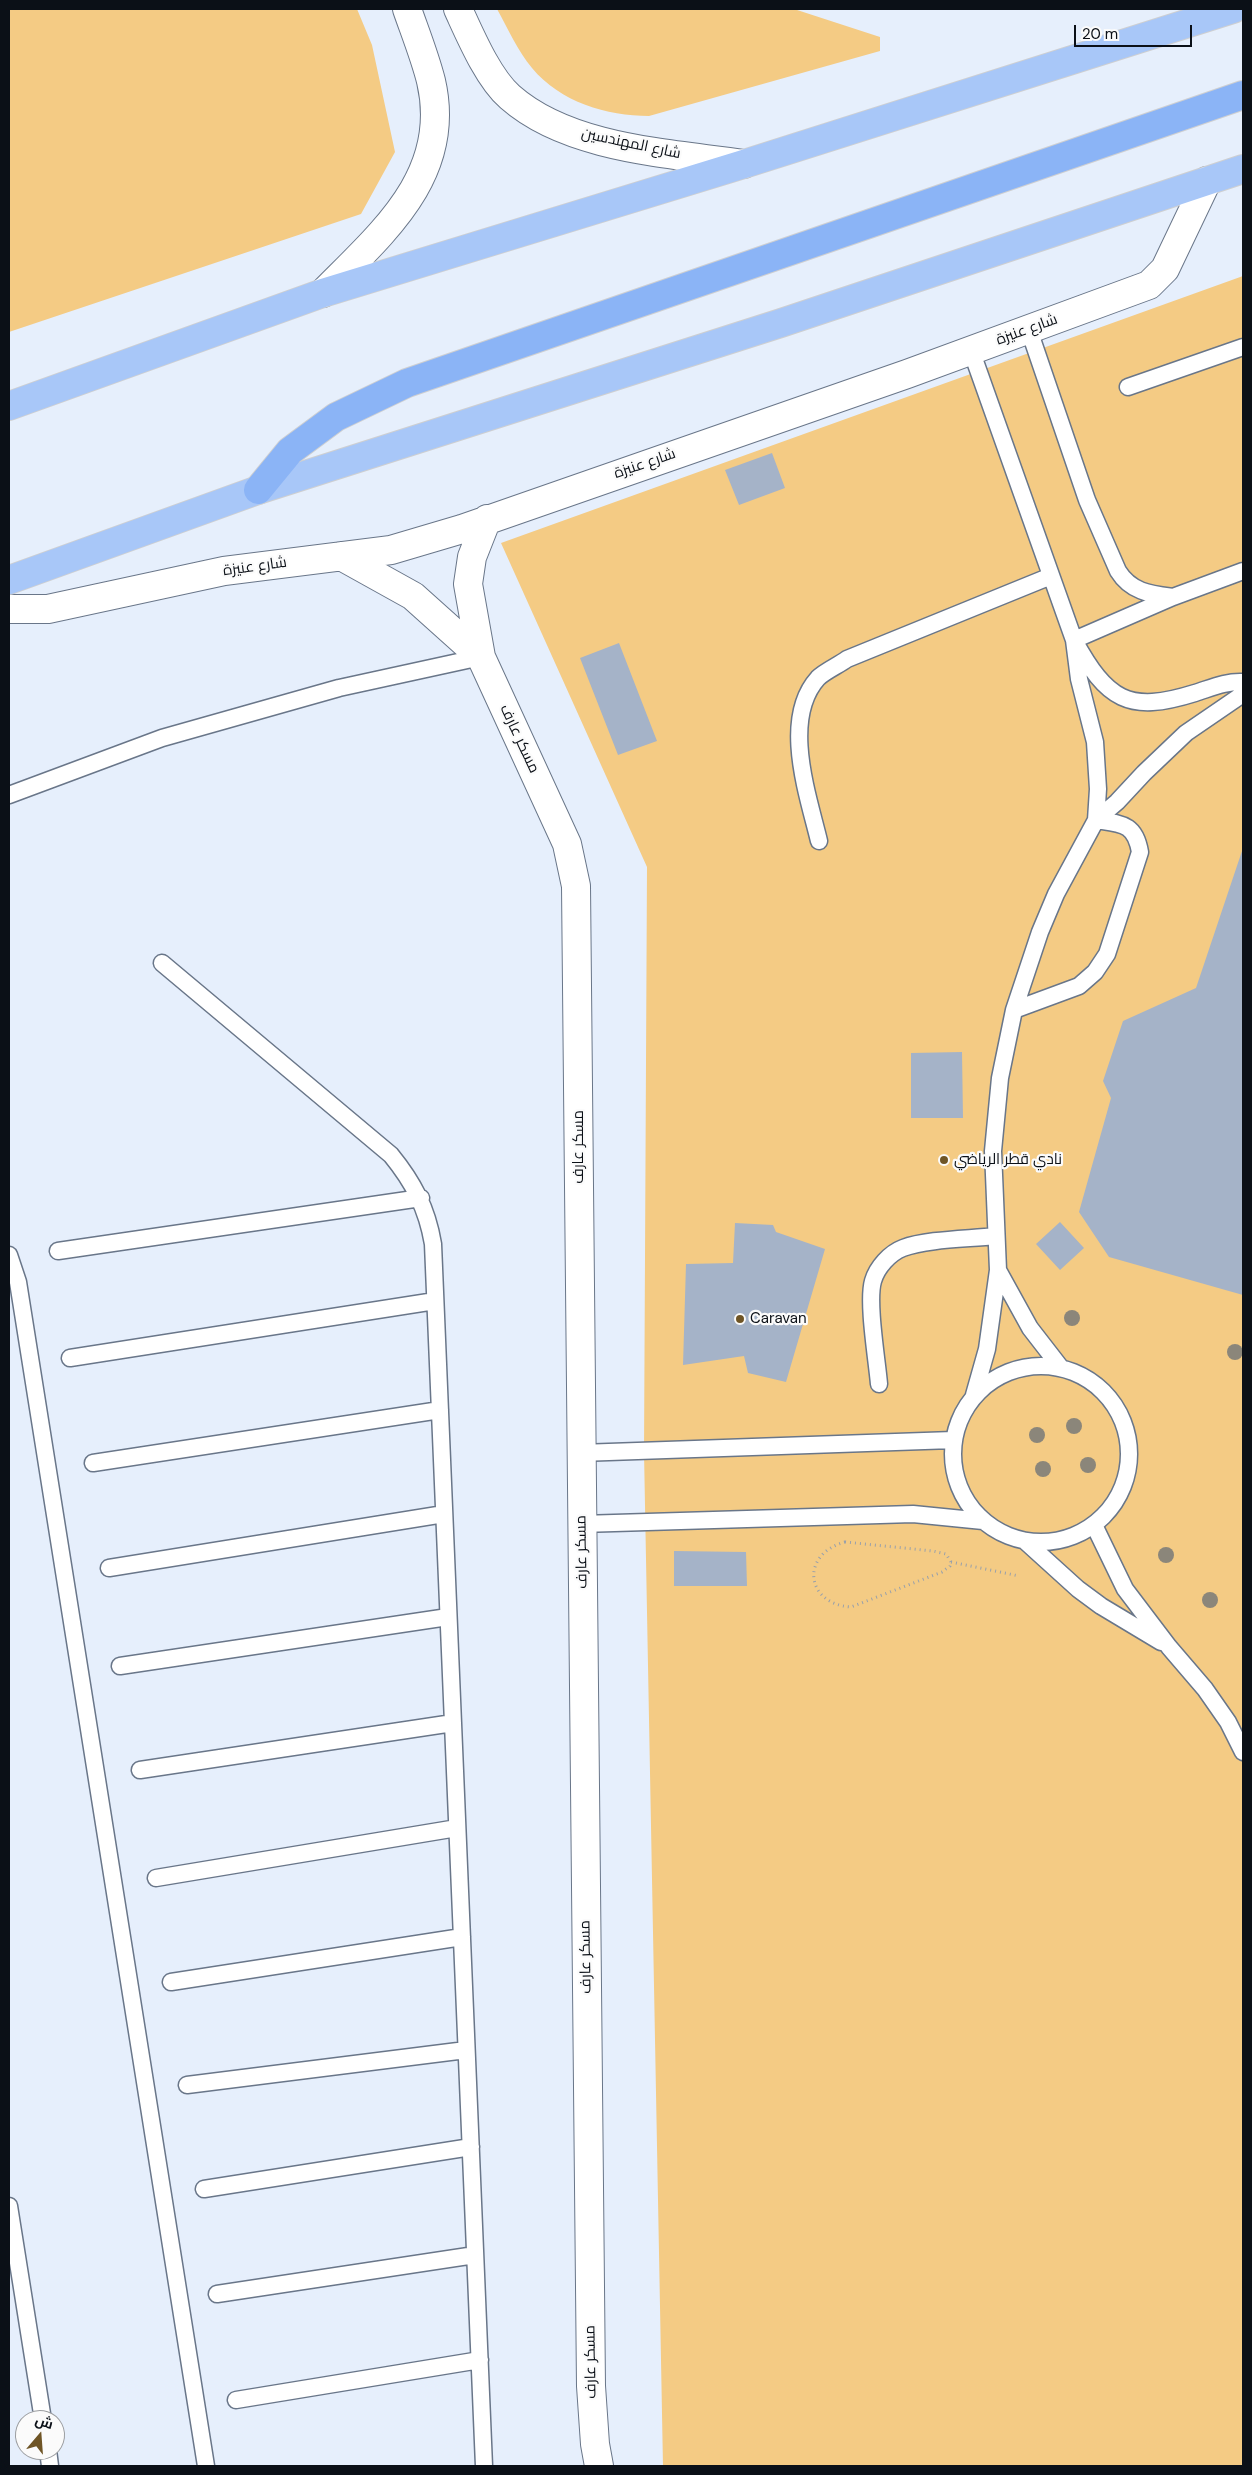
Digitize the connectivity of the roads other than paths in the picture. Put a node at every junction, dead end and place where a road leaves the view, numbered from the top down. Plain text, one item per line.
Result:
1 (407, 9) edge
2 (458, 9) edge
3 (1233, 9) edge
4 (1243, 95) edge
5 (744, 164) junction
6 (1243, 169) edge
7 (1207, 181) junction
8 (323, 292) junction
9 (1029, 330) junction
10 (1243, 347) edge
11 (971, 350) junction
12 (1128, 387) dead end
13 (9, 406) edge
14 (258, 490) junction
15 (487, 519) junction
16 (341, 556) junction
17 (1243, 571) edge
18 (1051, 576) junction
19 (9, 580) edge
20 (1173, 598) junction
21 (9, 609) edge
22 (1074, 640) junction
23 (481, 657) junction
24 (1243, 682) edge
25 (1243, 694) edge
26 (9, 795) edge
27 (1096, 820) junction
28 (819, 841) dead end
29 (162, 963) dead end
30 (1014, 1010) junction
31 (420, 1198) junction
32 (995, 1236) junction
33 (58, 1252) dead end
34 (9, 1255) edge
35 (998, 1270) junction
36 (435, 1301) junction
37 (70, 1358) dead end
38 (1062, 1368) junction
39 (879, 1384) dead end
40 (974, 1395) junction
41 (440, 1410) junction
42 (953, 1440) junction
43 (580, 1453) junction
44 (93, 1463) dead end
45 (444, 1514) junction
46 (982, 1521) junction
47 (581, 1524) junction
48 (1094, 1525) junction
49 (1025, 1541) junction
50 (109, 1568) dead end
51 (448, 1617) junction
52 (1169, 1647) junction
53 (120, 1666) dead end
54 (453, 1723) junction
55 (1243, 1752) edge
56 (140, 1770) dead end
57 (457, 1828) junction
58 (156, 1878) dead end
59 (462, 1937) junction
60 (171, 1982) dead end
61 (466, 2050) junction
62 (187, 2085) dead end
63 (471, 2147) junction
64 (204, 2189) dead end
65 (9, 2206) edge
66 (475, 2254) junction
67 (217, 2294) dead end
68 (480, 2360) junction
69 (236, 2400) dead end
70 (41, 2410) edge
71 (206, 2466) edge
72 (484, 2466) edge
73 (599, 2466) edge

1 - 8 street
2 - 5 street, شارع المهندسين
3 - 5 main road
4 - 14 highway
5 - 8 main road
6 - 7 main road
7 - 9 street, شارع عنيزة
7 - 14 main road
8 - 13 main road
9 - 11 street, شارع عنيزة
9 - 20 lane
10 - 12 lane
11 - 15 street, شارع عنيزة
11 - 18 lane
14 - 19 main road
15 - 16 street, شارع عنيزة
15 - 23 street, مسكر عارف
16 - 21 street, شارع عنيزة
16 - 23 street, مسكر عارف
17 - 20 lane
18 - 22 lane
18 - 28 lane
20 - 22 lane
22 - 24 lane
22 - 27 lane
23 - 26 lane
23 - 43 street, مسكر عارف
25 - 27 lane
27 - 30 lane
27 - 30 lane
29 - 31 lane
30 - 32 lane
31 - 33 lane
31 - 36 lane
32 - 35 lane
32 - 39 lane
34 - 71 lane
35 - 38 lane
35 - 40 lane
36 - 37 lane
36 - 41 lane
38 - 40 lane
38 - 48 lane
40 - 42 lane
41 - 44 lane
41 - 45 lane
42 - 43 lane
42 - 46 lane
43 - 47 street, مسكر عارف
45 - 50 lane
45 - 51 lane
46 - 47 lane
46 - 49 lane
47 - 73 street, مسكر عارف
48 - 49 lane
48 - 52 lane
49 - 52 lane
51 - 53 lane
51 - 54 lane
52 - 55 lane
54 - 56 lane
54 - 57 lane
57 - 58 lane
57 - 59 lane
59 - 60 lane
59 - 61 lane
61 - 62 lane
61 - 63 lane
63 - 64 lane
63 - 66 lane
65 - 70 lane
66 - 67 lane
66 - 68 lane
68 - 69 lane
68 - 72 lane

